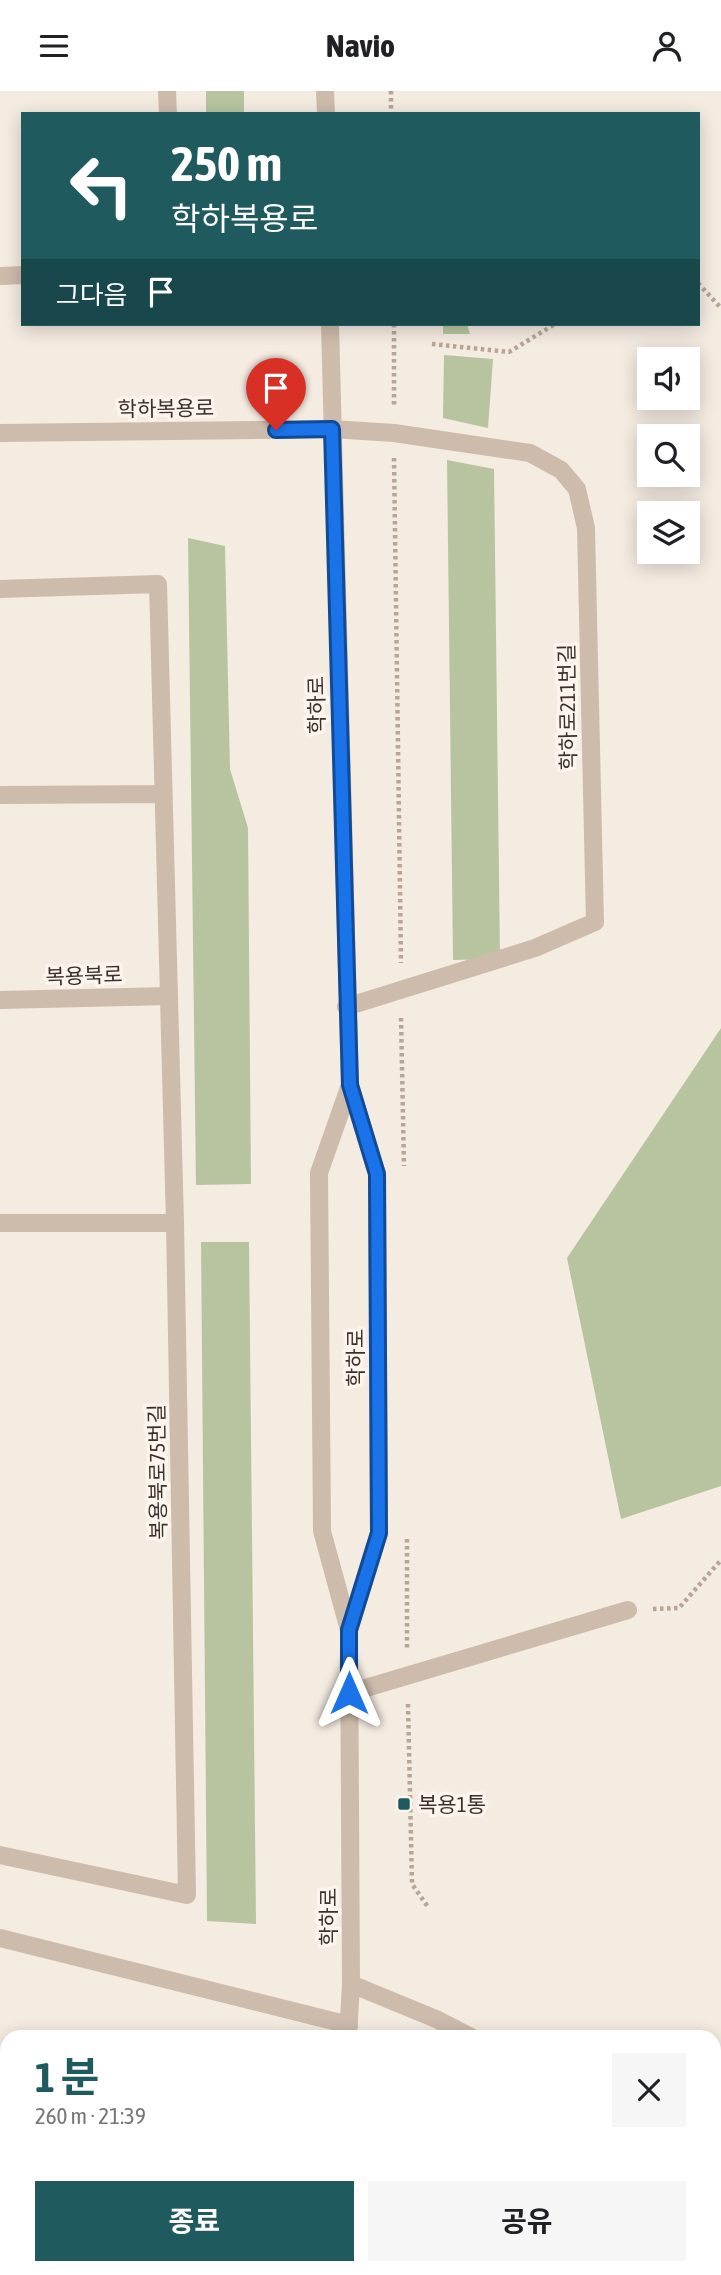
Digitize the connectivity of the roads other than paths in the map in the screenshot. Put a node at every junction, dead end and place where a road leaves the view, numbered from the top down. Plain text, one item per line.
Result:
1 (167, 91) edge
2 (325, 91) edge
3 (167, 112) edge
4 (326, 112) edge
5 (21, 275) edge
6 (0, 276) edge
7 (330, 326) edge
8 (332, 429) junction
9 (0, 433) edge
10 (0, 589) edge
11 (163, 793) junction
12 (0, 795) edge
13 (169, 996) junction
14 (0, 1000) edge
15 (346, 1007) junction
16 (350, 1085) junction
17 (0, 1223) edge
18 (175, 1223) junction
19 (628, 1610) road end
20 (349, 1630) junction
21 (349, 1693) junction
22 (0, 1855) edge
23 (0, 1938) edge
24 (351, 1984) junction
25 (345, 2030) edge
26 (349, 2030) edge
27 (454, 2030) edge

1 - 3 street
2 - 4 street
5 - 6 street
7 - 8 street, 학하로
8 - 9 street, 학하복용로
8 - 15 street, 학하로
8 - 15 street, 학하로211번길
10 - 11 street, 복용북로75번길
11 - 12 street
11 - 13 street, 복용북로75번길
13 - 14 street, 복용북로
13 - 18 street, 복용북로75번길
15 - 16 street, 학하로
16 - 20 street, 학하로
16 - 20 street, 학하로
17 - 18 street
18 - 22 street, 복용북로75번길
19 - 21 street
20 - 21 street, 학하로
21 - 24 street, 학하로
23 - 25 street
24 - 26 street, 학하로
24 - 27 street

